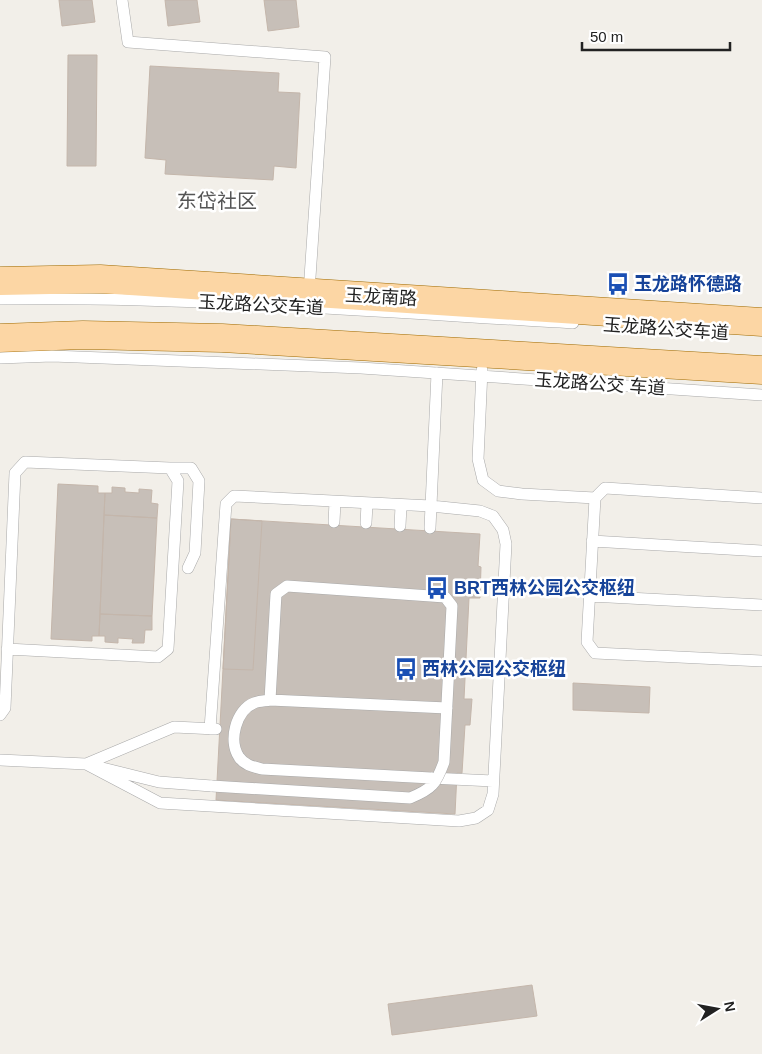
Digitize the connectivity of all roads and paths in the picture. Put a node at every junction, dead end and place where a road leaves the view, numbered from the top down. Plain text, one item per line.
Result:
1 (122, 0) edge
2 (0, 280) edge
3 (309, 292) junction
4 (0, 299) edge
5 (762, 322) edge
6 (585, 324) dead end
7 (0, 338) edge
8 (0, 358) edge
9 (483, 365) junction
10 (762, 370) edge
11 (438, 373) junction
12 (762, 395) edge
13 (170, 468) junction
14 (594, 498) junction
15 (762, 498) edge
16 (334, 502) junction
17 (367, 504) junction
18 (401, 506) junction
19 (431, 506) junction
20 (334, 522) dead end
21 (366, 524) dead end
22 (400, 526) dead end
23 (430, 528) dead end
24 (592, 541) junction
25 (762, 552) edge
26 (188, 568) dead end
27 (590, 596) junction
28 (762, 605) edge
29 (7, 648) junction
30 (762, 661) edge
31 (270, 700) junction
32 (446, 708) junction
33 (0, 715) edge
34 (0, 760) edge
35 (86, 764) junction
36 (493, 781) junction

1 - 3 lane
2 - 3 main road, 玉龙南路
3 - 5 main road, 玉龙南路
4 - 6 lane, 玉龙路公交车道
7 - 9 main road
8 - 11 lane
9 - 10 main road
9 - 11 lane
9 - 11 lane, 玉龙路公交 车道
9 - 12 lane, 玉龙路公交 车道
9 - 14 lane
11 - 19 lane
13 - 26 lane
13 - 29 lane
13 - 29 lane
14 - 15 lane
14 - 24 lane
16 - 17 lane
16 - 20 lane
16 - 35 lane
17 - 18 lane
17 - 21 lane
18 - 19 lane
18 - 22 lane
19 - 23 lane
19 - 36 lane
24 - 25 lane
24 - 27 lane
27 - 28 lane
27 - 30 lane
29 - 33 lane
31 - 32 lane, bridge
31 - 32 lane, bridge
31 - 36 lane, bridge
32 - 35 lane, bridge
34 - 35 lane
35 - 36 lane

